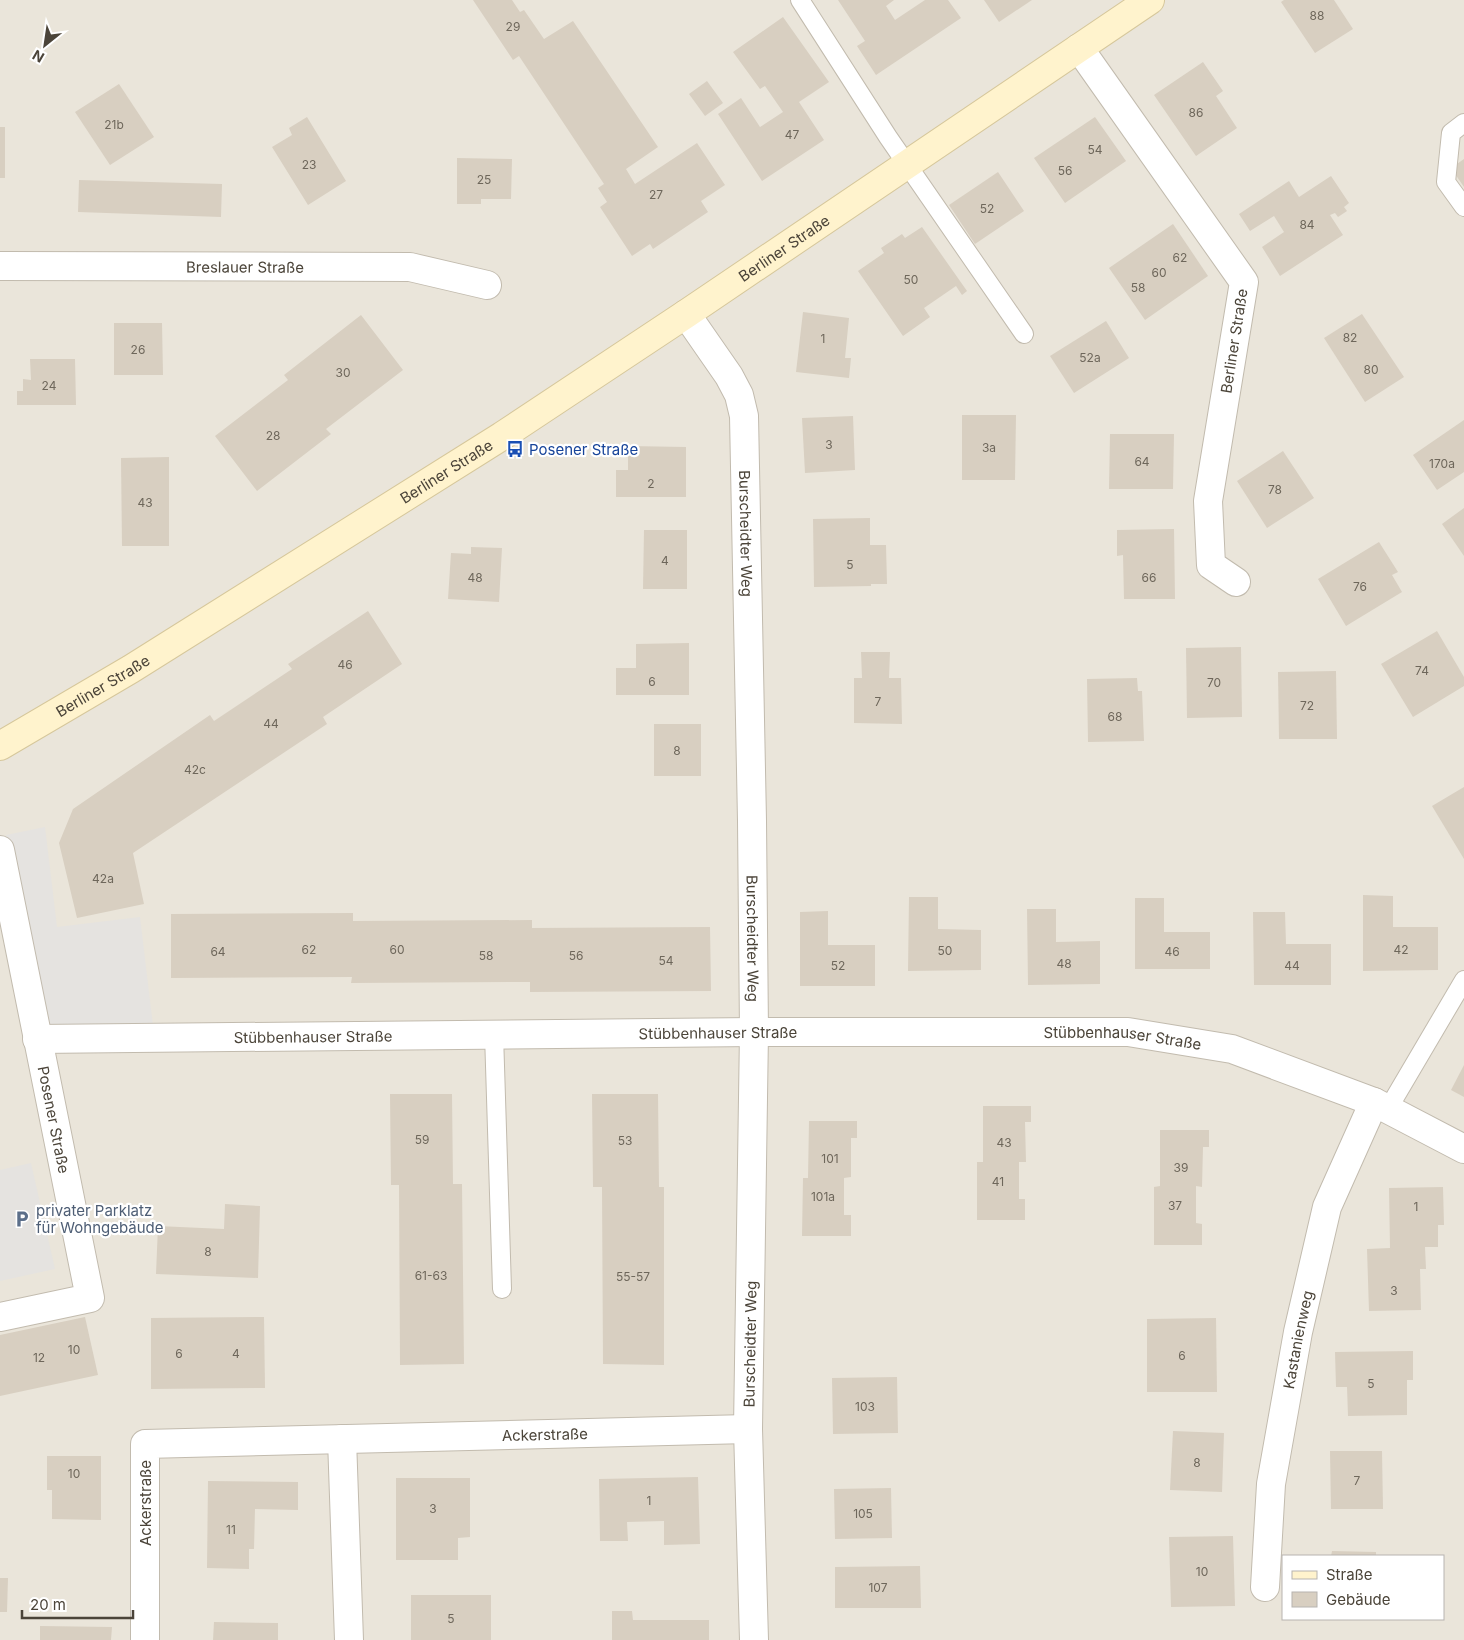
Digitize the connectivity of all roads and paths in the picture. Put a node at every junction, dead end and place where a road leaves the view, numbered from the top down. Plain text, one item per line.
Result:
1 (800, 0) edge
2 (1150, 0) edge
3 (1079, 48) junction
4 (1464, 123) edge
5 (908, 164) junction
6 (1464, 207) edge
7 (0, 266) edge
8 (487, 285) dead end
9 (686, 314) junction
10 (1024, 334) dead end
11 (1236, 582) dead end
12 (0, 746) edge
13 (0, 850) edge
14 (1464, 980) edge
15 (754, 1032) junction
16 (494, 1034) junction
17 (37, 1039) junction
18 (1381, 1105) junction
19 (1464, 1149) edge
20 (502, 1289) dead end
21 (0, 1317) edge
22 (748, 1429) junction
23 (342, 1439) junction
24 (1265, 1587) dead end
25 (145, 1640) edge
26 (349, 1640) edge
27 (754, 1640) edge

1 - 5 lane
2 - 3 main road, Berliner Straße
3 - 5 main road, Berliner Straße
3 - 11 street, Berliner Straße
4 - 6 lane
5 - 9 main road, Berliner Straße
5 - 10 lane
7 - 8 street, Breslauer Straße
9 - 12 main road, Berliner Straße
9 - 15 street, Burscheidter Weg
13 - 17 street, Posener Straße
14 - 18 lane
15 - 16 street, Stübbenhauser Straße
15 - 18 street, Stübbenhauser Straße
15 - 22 street, Burscheidter Weg
16 - 17 street, Stübbenhauser Straße
16 - 20 lane
17 - 21 street, Posener Straße
18 - 19 street, Stübbenhauser Straße
18 - 24 street, Kastanienweg
22 - 23 street, Ackerstraße
22 - 27 street, Burscheidter Weg
23 - 25 street, Ackerstraße
23 - 26 street

